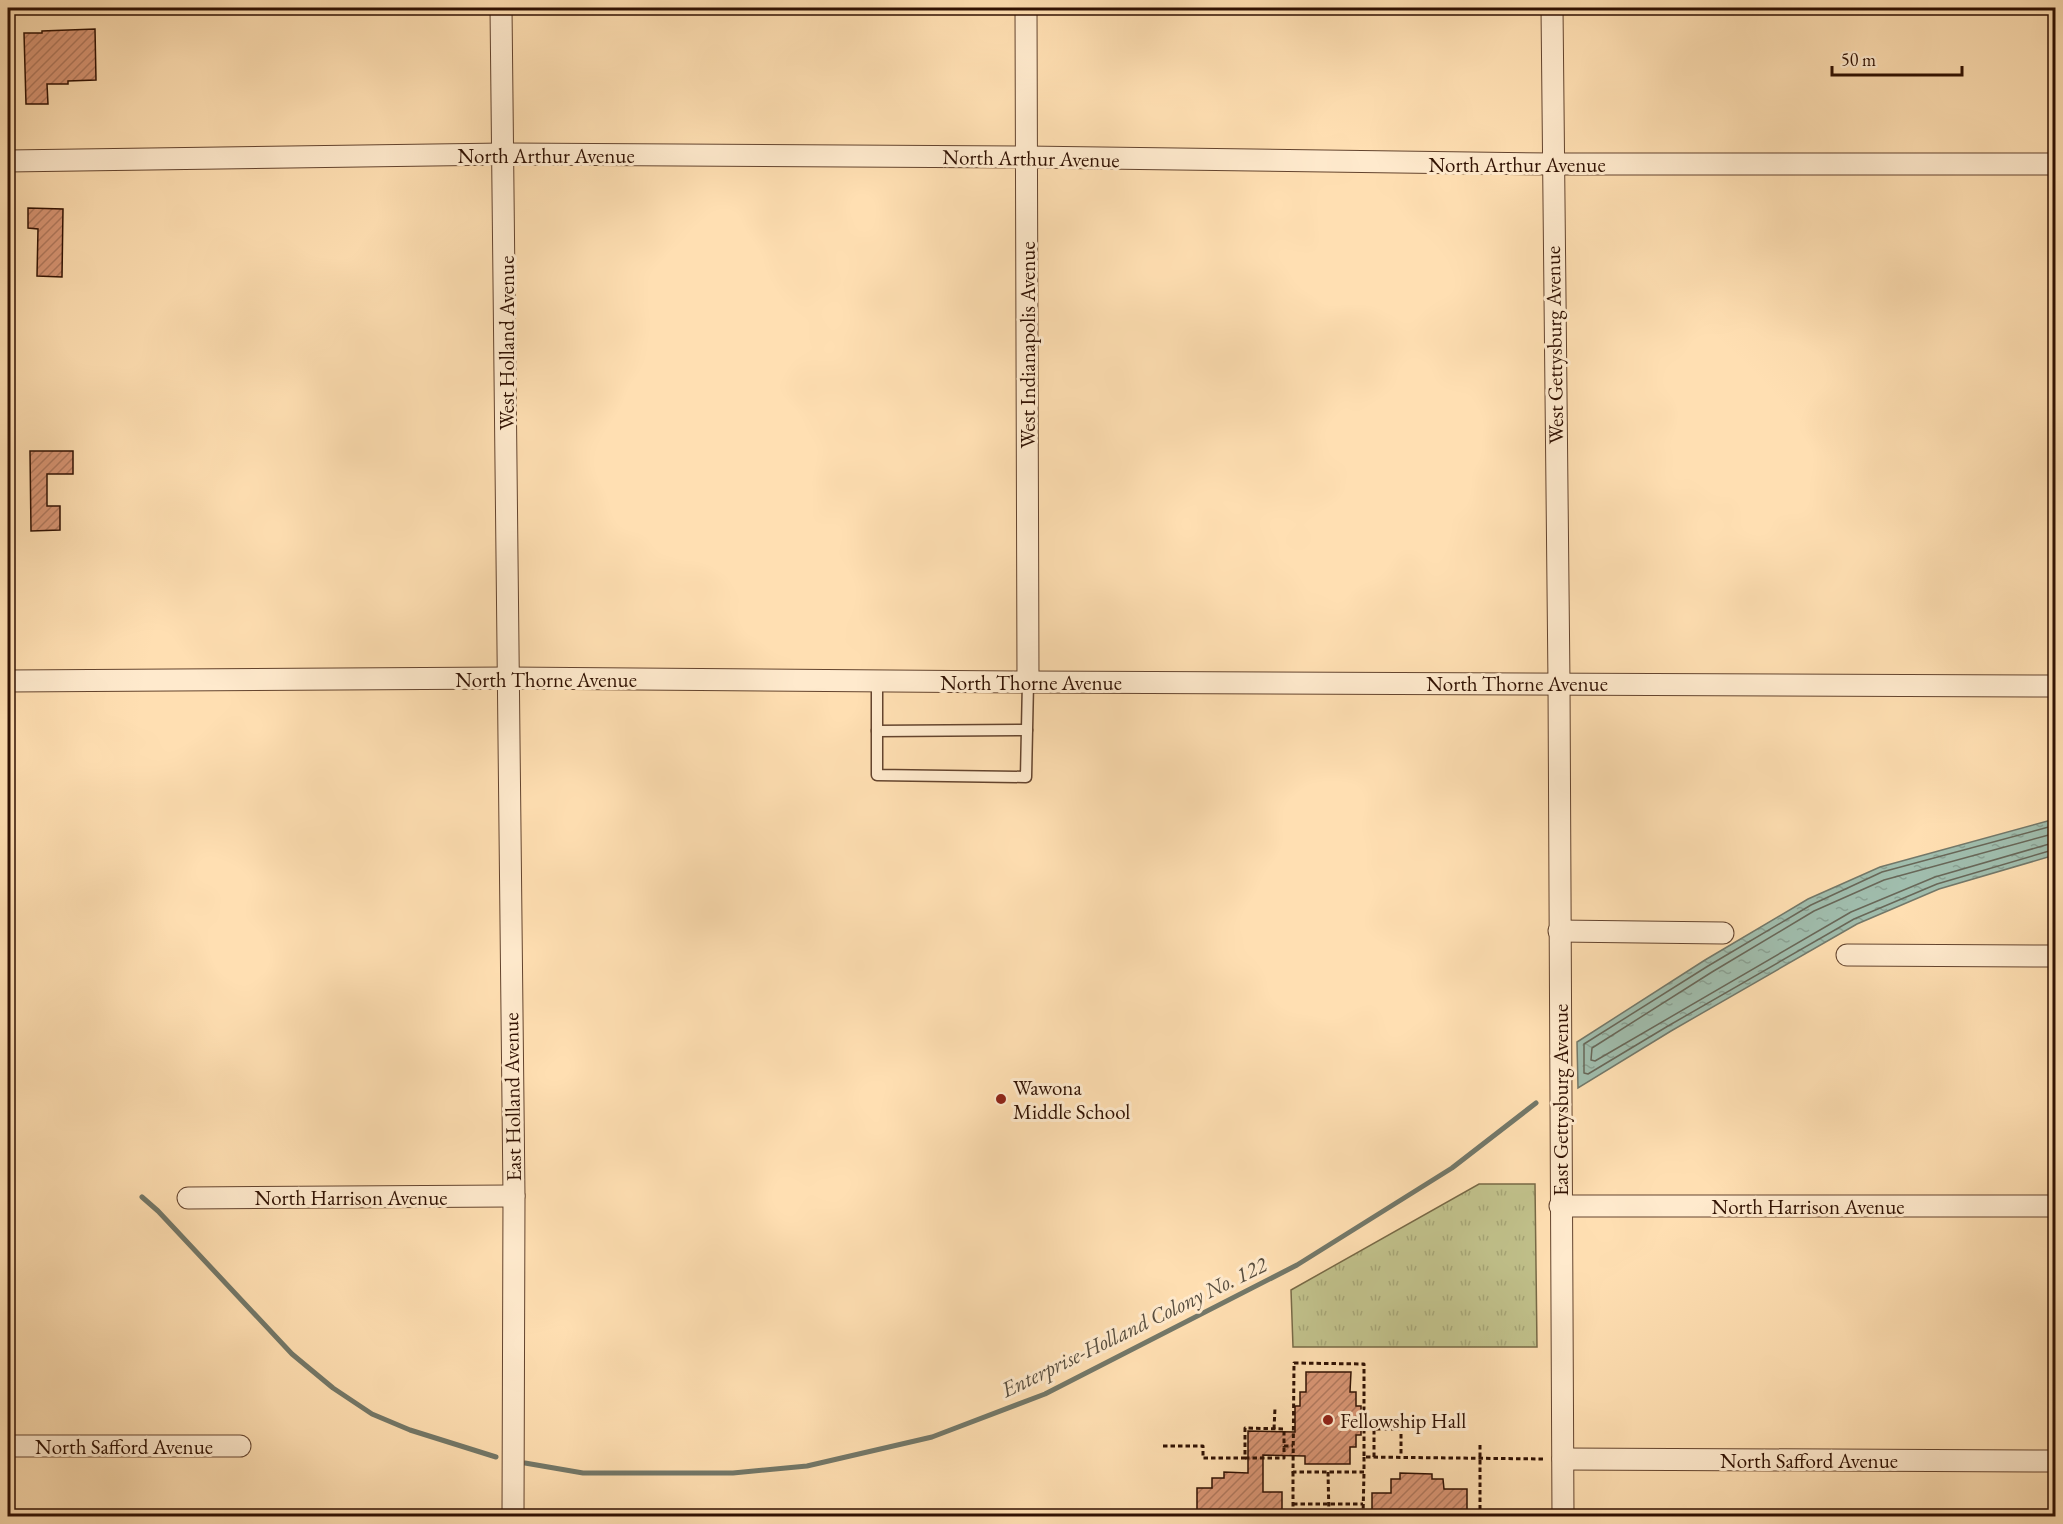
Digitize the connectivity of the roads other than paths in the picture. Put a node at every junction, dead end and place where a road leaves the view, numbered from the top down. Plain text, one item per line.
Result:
1 (501, 8) edge
2 (1026, 8) edge
3 (1552, 8) edge
4 (504, 154) junction
5 (1026, 158) junction
6 (8, 161) edge
7 (1552, 164) junction
8 (2055, 164) edge
9 (508, 678) junction
10 (8, 681) edge
11 (877, 681) junction
12 (1028, 682) junction
13 (1558, 683) junction
14 (2055, 686) edge
15 (1027, 730) junction
16 (877, 731) junction
17 (1559, 932) junction
18 (1723, 933) dead end
19 (1847, 955) dead end
20 (2055, 956) edge
21 (514, 1196) junction
22 (188, 1198) dead end
23 (1560, 1206) junction
24 (2055, 1206) edge
25 (8, 1446) edge
26 (240, 1446) dead end
27 (1563, 1459) junction
28 (2055, 1461) edge
29 (513, 1516) edge
30 (1563, 1516) edge

1 - 4 street, West Holland Avenue
2 - 5 street, West Indianapolis Avenue
3 - 7 street, West Gettysburg Avenue
4 - 5 street, North Arthur Avenue
4 - 6 street, North Arthur Avenue
4 - 9 street, West Holland Avenue
5 - 7 street, North Arthur Avenue
5 - 12 street, West Indianapolis Avenue
7 - 8 street, North Arthur Avenue
7 - 13 street, West Gettysburg Avenue
9 - 10 street, North Thorne Avenue
9 - 11 street, North Thorne Avenue
9 - 21 street, East Holland Avenue
11 - 12 street, North Thorne Avenue
11 - 16 lane
12 - 13 street, North Thorne Avenue
12 - 15 lane
13 - 14 street, North Thorne Avenue
13 - 17 street, East Gettysburg Avenue
15 - 16 lane
15 - 16 lane
17 - 18 street
17 - 23 street, East Gettysburg Avenue
19 - 20 street
21 - 22 street, North Harrison Avenue
21 - 29 street, East Holland Avenue
23 - 24 street, North Harrison Avenue
23 - 27 street, East Gettysburg Avenue
25 - 26 street, North Safford Avenue
27 - 28 street, North Safford Avenue
27 - 30 street, East Gettysburg Avenue

